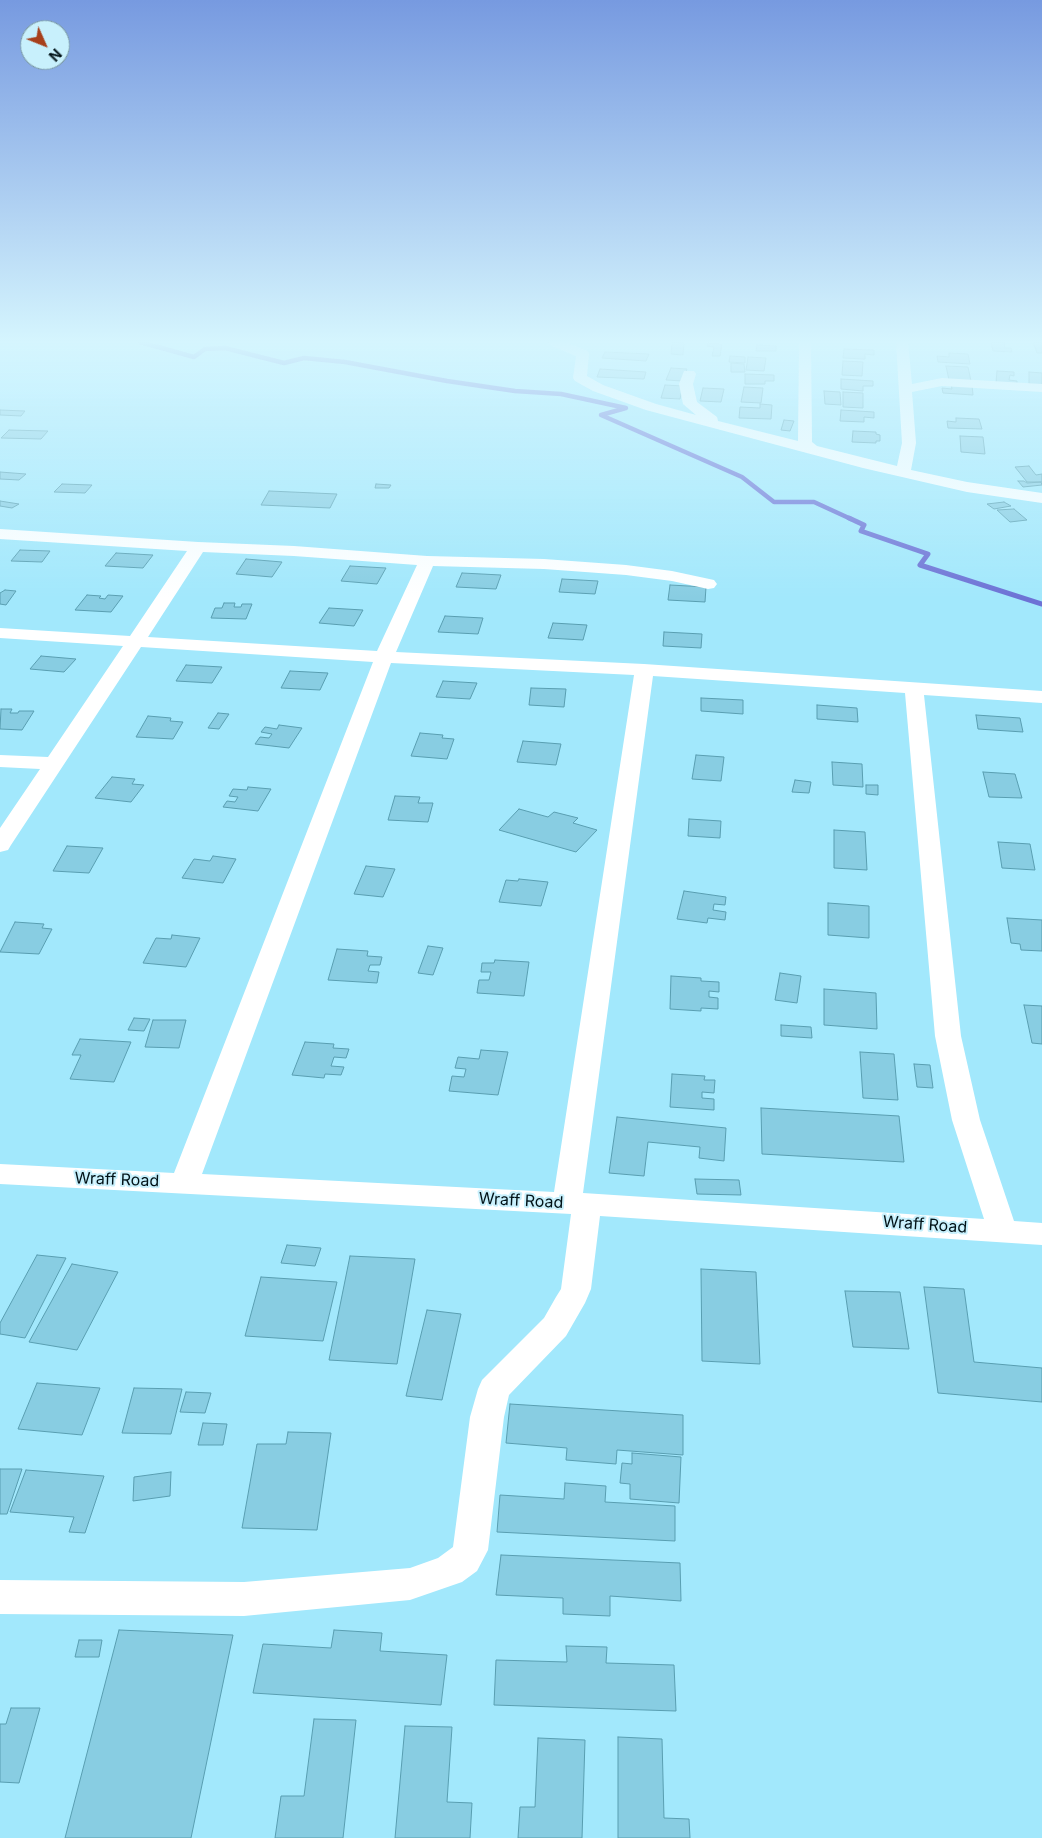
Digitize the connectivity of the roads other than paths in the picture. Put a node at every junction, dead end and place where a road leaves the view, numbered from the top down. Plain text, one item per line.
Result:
1 (729, 428) edge
2 (804, 428) edge
3 (908, 428) edge
4 (812, 449) junction
5 (903, 472) junction
6 (1042, 498) edge
7 (0, 534) edge
8 (198, 547) junction
9 (427, 561) junction
10 (708, 584) dead end
11 (0, 633) edge
12 (135, 640) junction
13 (384, 657) junction
14 (644, 670) junction
15 (914, 688) junction
16 (1042, 697) edge
17 (0, 761) edge
18 (54, 764) junction
19 (0, 845) edge
20 (0, 1174) edge
21 (184, 1182) junction
22 (577, 1204) junction
23 (1002, 1230) junction
24 (1042, 1234) edge
25 (0, 1597) edge

1 - 4 street
2 - 4 street
3 - 5 street
4 - 5 street
5 - 6 street
7 - 8 street
8 - 9 street
8 - 12 street
9 - 10 street
9 - 13 street
11 - 12 street
12 - 13 street
12 - 18 street
13 - 14 street
13 - 21 street
14 - 15 street
14 - 22 street
15 - 16 street
15 - 23 street
17 - 18 street
18 - 19 street
20 - 21 street, Wraff Road
21 - 22 street, Wraff Road
22 - 23 street, Wraff Road
22 - 25 street
23 - 24 street, Wraff Road

